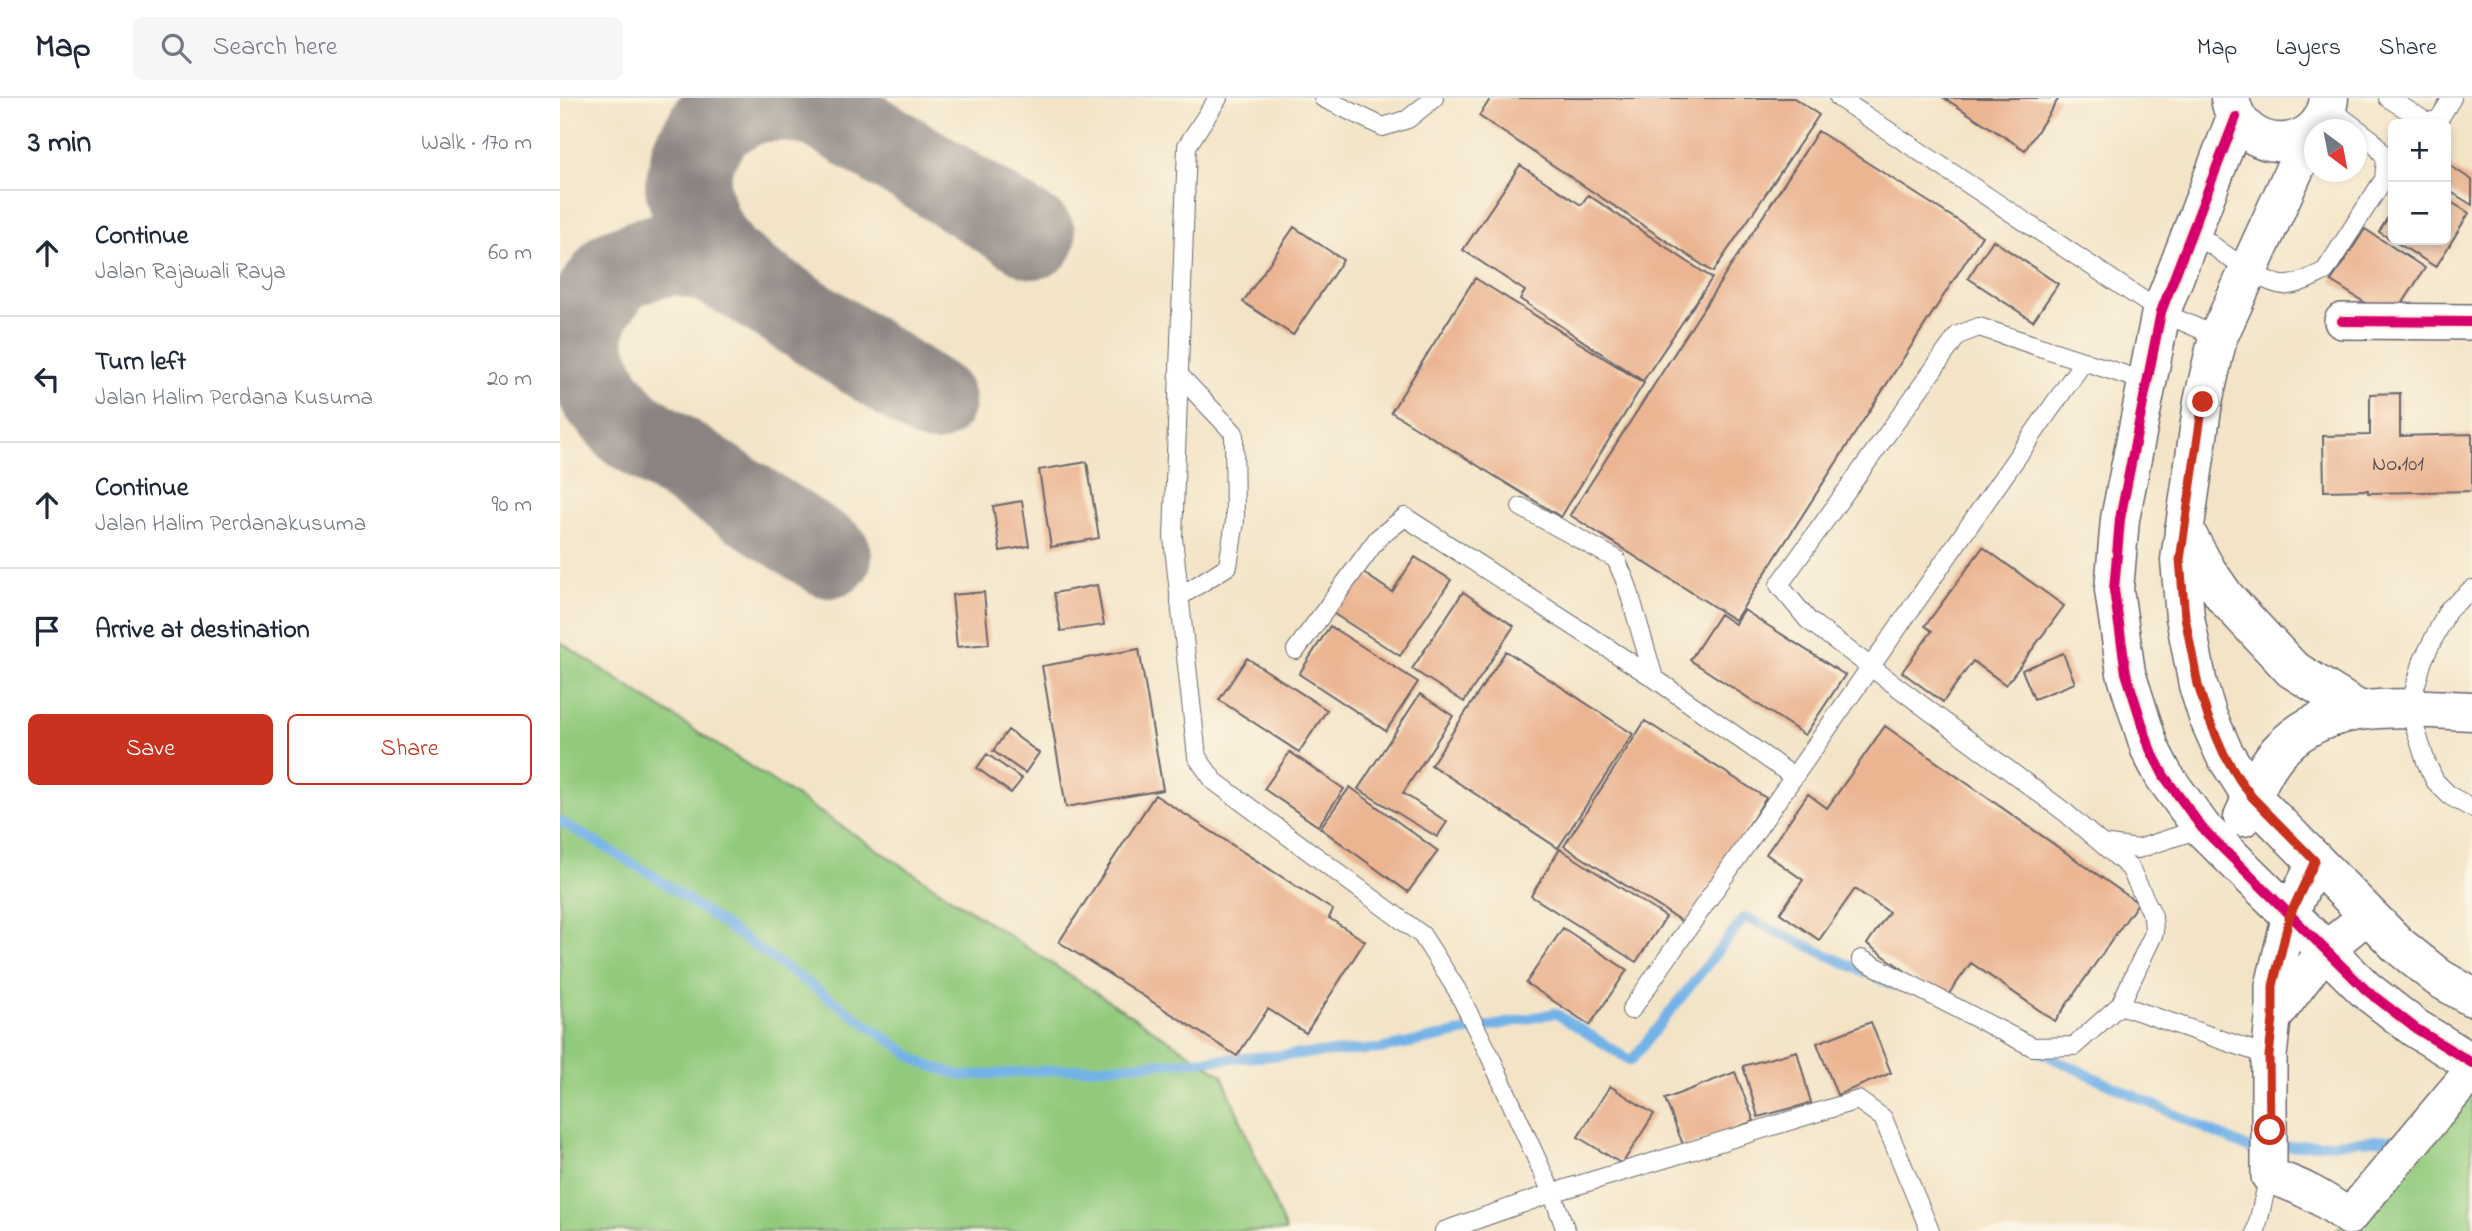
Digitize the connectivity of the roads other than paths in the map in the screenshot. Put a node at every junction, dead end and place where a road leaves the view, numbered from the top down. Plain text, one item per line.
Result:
1 (1218, 98) edge
2 (1324, 98) edge
3 (1434, 98) edge
4 (1839, 98) edge
5 (2388, 98) edge
6 (2452, 98) edge
7 (2233, 108) edge
8 (2323, 112) edge
9 (2193, 231) junction
10 (2248, 272) junction
11 (2161, 312) junction
12 (2342, 321) dead end
13 (2472, 322) edge
14 (2218, 337) junction
15 (2084, 361) junction
16 (1179, 375) junction
17 (2147, 382) junction
18 (1521, 507) dead end
19 (2184, 529) junction
20 (2472, 589) edge
21 (1179, 597) junction
22 (1296, 650) dead end
23 (1871, 667) junction
24 (1654, 678) junction
25 (2409, 709) junction
26 (2358, 710) junction
27 (2472, 710) edge
28 (1794, 777) junction
29 (2252, 797) junction
30 (2472, 808) edge
31 (2214, 839) junction
32 (2102, 844) junction
33 (2315, 861) junction
34 (2290, 915) junction
35 (2368, 915) junction
36 (2325, 950) junction
37 (1861, 959) dead end
38 (2472, 997) edge
39 (2120, 1005) junction
40 (1631, 1010) dead end
41 (2273, 1019) junction
42 (2269, 1056) junction
43 (2472, 1063) edge
44 (2472, 1071) edge
45 (2269, 1156) junction
46 (1552, 1193) junction
47 (2343, 1224) edge
48 (1444, 1231) edge
49 (1566, 1231) edge
50 (1930, 1231) edge
51 (2256, 1231) edge

1 - 16 lane
2 - 3 lane
4 - 11 lane
5 - 6 lane
7 - 8 street
7 - 9 street
8 - 10 street
8 - 10 lane
9 - 10 lane
9 - 11 street
10 - 14 street
11 - 14 lane
11 - 17 street
12 - 13 street
14 - 19 street
15 - 17 lane
15 - 23 lane
15 - 23 lane
16 - 21 lane
16 - 21 lane
17 - 31 street
18 - 24 lane
19 - 26 street
19 - 29 street
20 - 25 lane
21 - 46 lane
22 - 24 lane
23 - 28 lane
23 - 32 lane
24 - 28 lane
25 - 26 street
25 - 27 street
25 - 30 lane
26 - 29 street
28 - 40 lane
29 - 31 street
29 - 33 street
31 - 32 lane
31 - 34 street
32 - 39 lane
33 - 34 street
33 - 35 street
34 - 36 street
34 - 41 street
35 - 36 street
35 - 38 street
36 - 41 street
36 - 43 street
37 - 39 lane
39 - 42 lane
41 - 42 street
42 - 45 street
44 - 47 street
45 - 47 street
45 - 51 lane
46 - 48 lane
46 - 49 lane
46 - 50 lane

